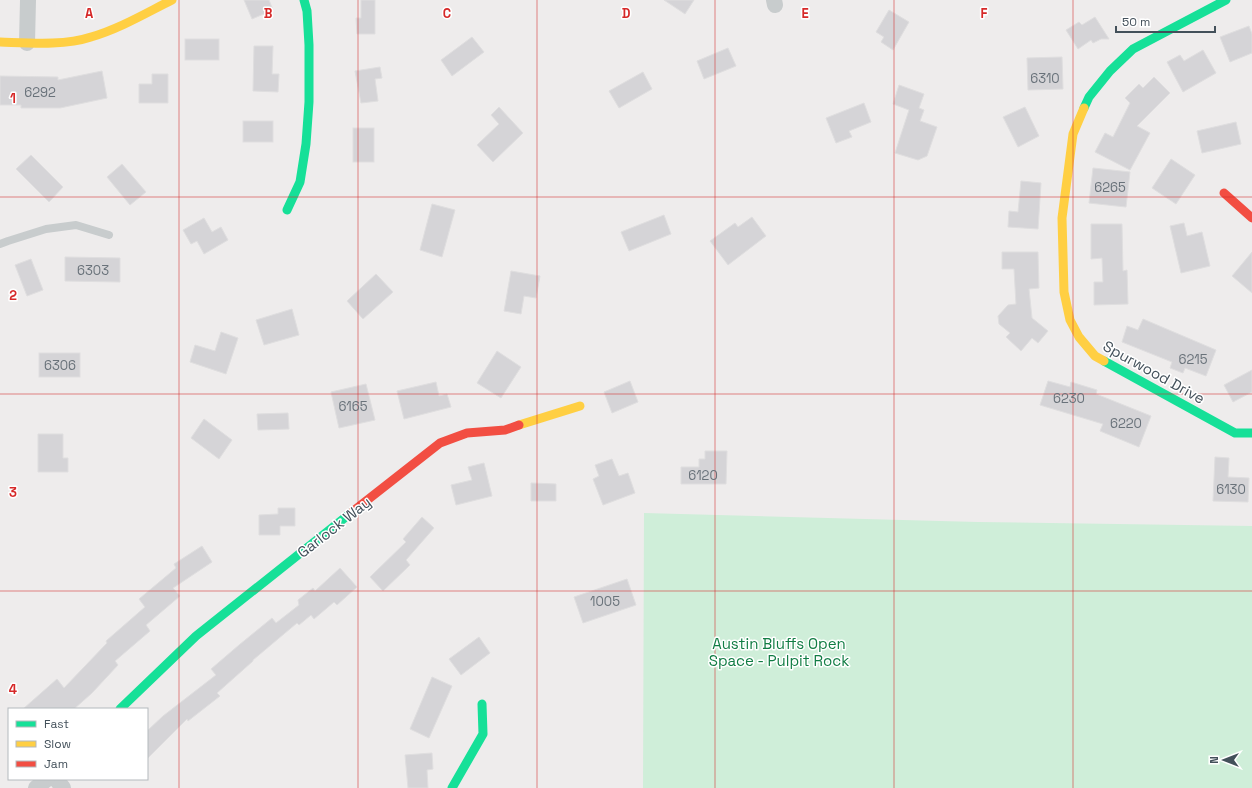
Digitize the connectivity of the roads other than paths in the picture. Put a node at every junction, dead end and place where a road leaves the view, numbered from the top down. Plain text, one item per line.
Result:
1 (28, 0) edge
2 (172, 0) edge
3 (304, 0) edge
4 (1226, 0) edge
5 (0, 42) edge
6 (27, 43) junction
7 (1224, 193) dead end
8 (286, 210) dead end
9 (1252, 218) edge
10 (109, 235) dead end
11 (0, 244) edge
12 (580, 406) dead end
13 (1252, 433) edge
14 (482, 704) dead end
15 (121, 708) edge
16 (45, 780) edge
17 (57, 780) edge
18 (36, 788) edge
19 (63, 788) edge
20 (452, 788) edge

1 - 6 street
2 - 6 street
3 - 8 street
4 - 13 street, Spurwood Drive
5 - 6 street
7 - 9 street
10 - 11 lane
12 - 15 street, Garlock Way
14 - 20 street
16 - 18 street
17 - 19 street

